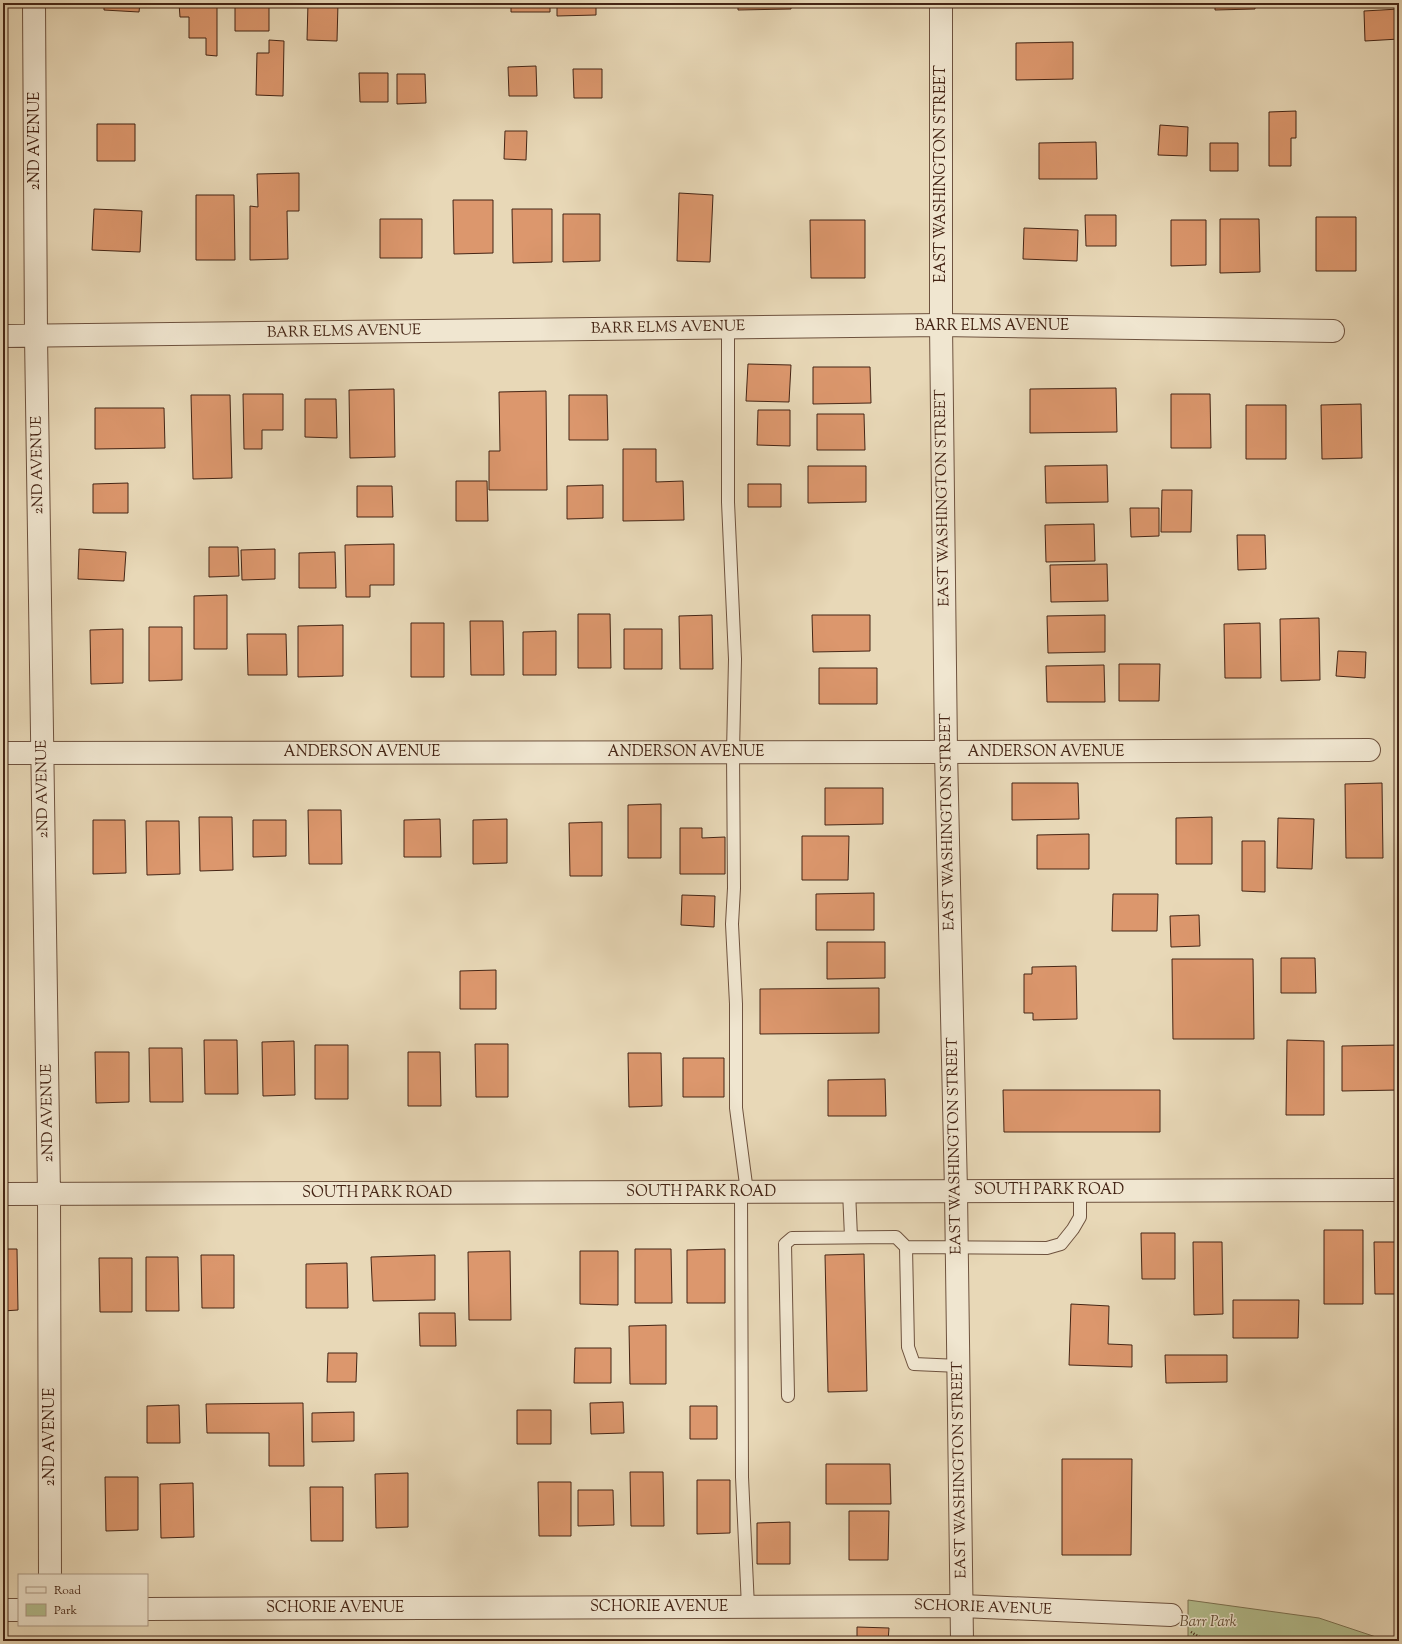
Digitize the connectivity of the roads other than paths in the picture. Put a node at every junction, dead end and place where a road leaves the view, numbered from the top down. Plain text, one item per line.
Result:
1 (34, 3) edge
2 (941, 3) edge
3 (941, 325) junction
4 (728, 328) junction
5 (1333, 331) dead end
6 (3, 336) edge
7 (36, 336) junction
8 (1369, 750) dead end
9 (3, 752) edge
10 (43, 752) junction
11 (733, 752) junction
12 (946, 752) junction
13 (956, 1190) junction
14 (1080, 1190) junction
15 (1399, 1190) edge
16 (849, 1191) junction
17 (744, 1192) junction
18 (3, 1194) edge
19 (49, 1195) junction
20 (851, 1237) junction
21 (906, 1247) junction
22 (957, 1247) junction
23 (959, 1366) junction
24 (788, 1396) dead end
25 (50, 1574) edge
26 (962, 1606) junction
27 (748, 1607) junction
28 (148, 1609) edge
29 (3, 1610) edge
30 (18, 1610) edge
31 (1171, 1615) dead end
32 (962, 1641) edge

1 - 7 street, 2ND AVENUE
2 - 3 street, EAST WASHINGTON STREET
3 - 4 street, BARR ELMS AVENUE
3 - 5 street, BARR ELMS AVENUE
3 - 12 street, EAST WASHINGTON STREET
4 - 7 street, BARR ELMS AVENUE
4 - 11 lane
6 - 7 street, BARR ELMS AVENUE
7 - 10 street, 2ND AVENUE
8 - 12 street, ANDERSON AVENUE
9 - 10 street, ANDERSON AVENUE
10 - 11 street, ANDERSON AVENUE
10 - 19 street, 2ND AVENUE
11 - 12 street, ANDERSON AVENUE
11 - 17 lane
12 - 13 street, EAST WASHINGTON STREET
13 - 14 street, SOUTH PARK ROAD
13 - 16 street, SOUTH PARK ROAD
13 - 22 street, EAST WASHINGTON STREET
14 - 15 street, SOUTH PARK ROAD
14 - 22 lane
16 - 17 street, SOUTH PARK ROAD
16 - 20 lane
17 - 19 street, SOUTH PARK ROAD
17 - 27 lane
18 - 19 street, SOUTH PARK ROAD
19 - 25 street, 2ND AVENUE
20 - 21 lane
20 - 24 lane
21 - 22 lane
21 - 23 lane
22 - 23 street, EAST WASHINGTON STREET
23 - 26 street, EAST WASHINGTON STREET
26 - 27 street, SCHORIE AVENUE
26 - 31 street, SCHORIE AVENUE
26 - 32 street, EAST WASHINGTON STREET
27 - 28 street, SCHORIE AVENUE
29 - 30 street

